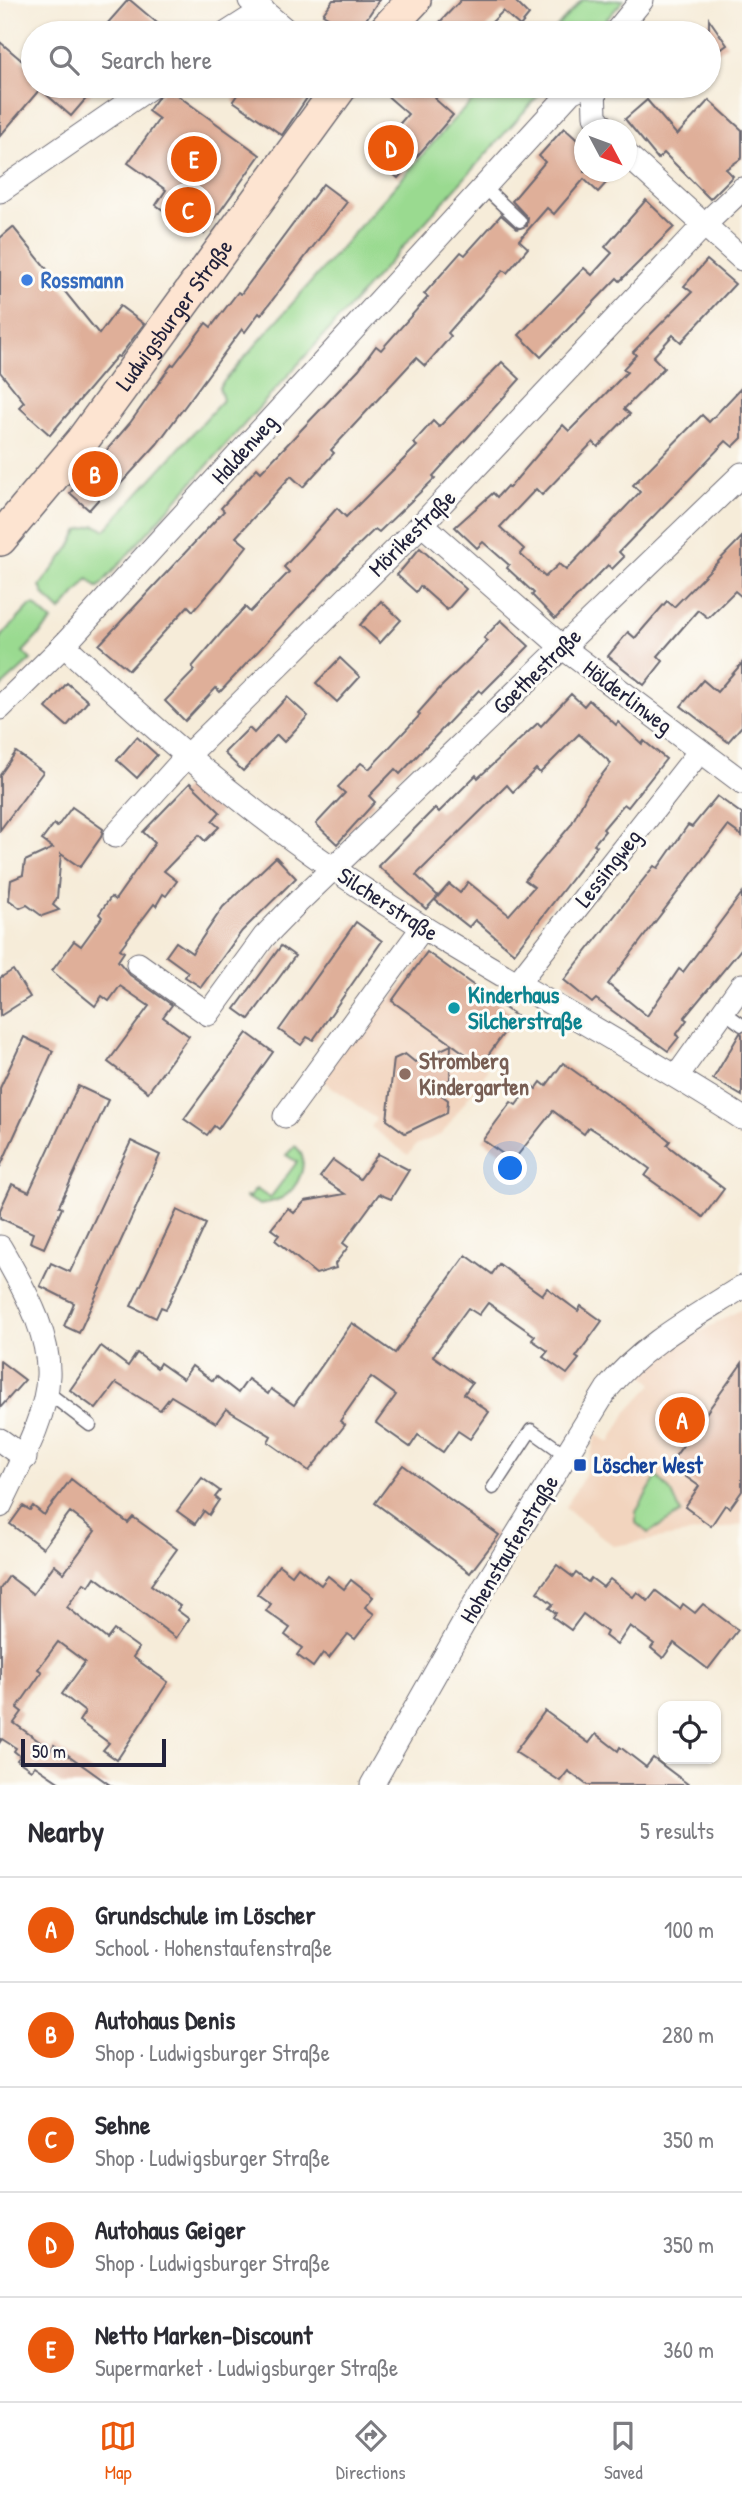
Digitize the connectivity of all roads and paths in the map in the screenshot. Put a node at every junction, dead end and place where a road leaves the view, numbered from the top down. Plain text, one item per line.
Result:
1 (414, 0) edge
2 (642, 0) edge
3 (257, 5) edge
4 (240, 21) edge
5 (275, 21) edge
6 (394, 21) edge
7 (625, 21) edge
8 (135, 98) edge
9 (332, 98) edge
10 (566, 98) edge
11 (594, 98) edge
12 (597, 119) edge
13 (637, 164) edge
14 (484, 187) junction
15 (742, 189) edge
16 (0, 191) edge
17 (520, 221) dead end
18 (704, 225) junction
19 (742, 259) edge
20 (742, 474) edge
21 (422, 523) junction
22 (0, 539) edge
23 (64, 645) junction
24 (562, 647) junction
25 (0, 708) edge
26 (700, 751) junction
27 (186, 757) junction
28 (740, 778) edge
29 (115, 836) dead end
30 (333, 869) junction
31 (423, 927) junction
32 (138, 964) dead end
33 (516, 985) junction
34 (742, 985) edge
35 (723, 1011) junction
36 (742, 1025) edge
37 (677, 1076) junction
38 (285, 1116) dead end
39 (742, 1118) edge
40 (0, 1247) edge
41 (742, 1287) edge
42 (47, 1392) junction
43 (90, 1425) dead end
44 (0, 1440) edge
45 (566, 1455) junction
46 (25, 1458) junction
47 (493, 1488) dead end
48 (0, 1506) edge
49 (372, 1785) edge

1 - 6 street
2 - 7 street
3 - 4 street
3 - 5 street
8 - 16 street
9 - 22 street, Ludwigsburger Straße
10 - 14 street, Haldenweg
11 - 12 street
13 - 18 street
14 - 17 lane
14 - 23 street, Haldenweg
15 - 18 street, Mörikestraße
18 - 19 street
18 - 21 street, Mörikestraße
20 - 24 street, Goethestraße
21 - 24 street, Hölderlinweg
21 - 27 street, Mörikestraße
23 - 25 street, Haldenweg
23 - 27 street, Silcherstraße
24 - 26 street, Hölderlinweg
24 - 30 street, Goethestraße
26 - 28 street, Hölderlinweg
26 - 33 street, Lessingweg
27 - 29 street, Mörikestraße
27 - 30 street, Silcherstraße
30 - 31 street, Silcherstraße
30 - 32 street, Goethestraße
31 - 33 street, Silcherstraße
31 - 38 street
33 - 37 street, Silcherstraße
34 - 35 street
35 - 36 lane
35 - 37 street
37 - 39 street, Silcherstraße
40 - 42 street
41 - 45 street, Hohenstaufenstraße
42 - 43 lane
42 - 46 street
44 - 46 street
45 - 47 lane
45 - 49 street, Hohenstaufenstraße
46 - 48 street

